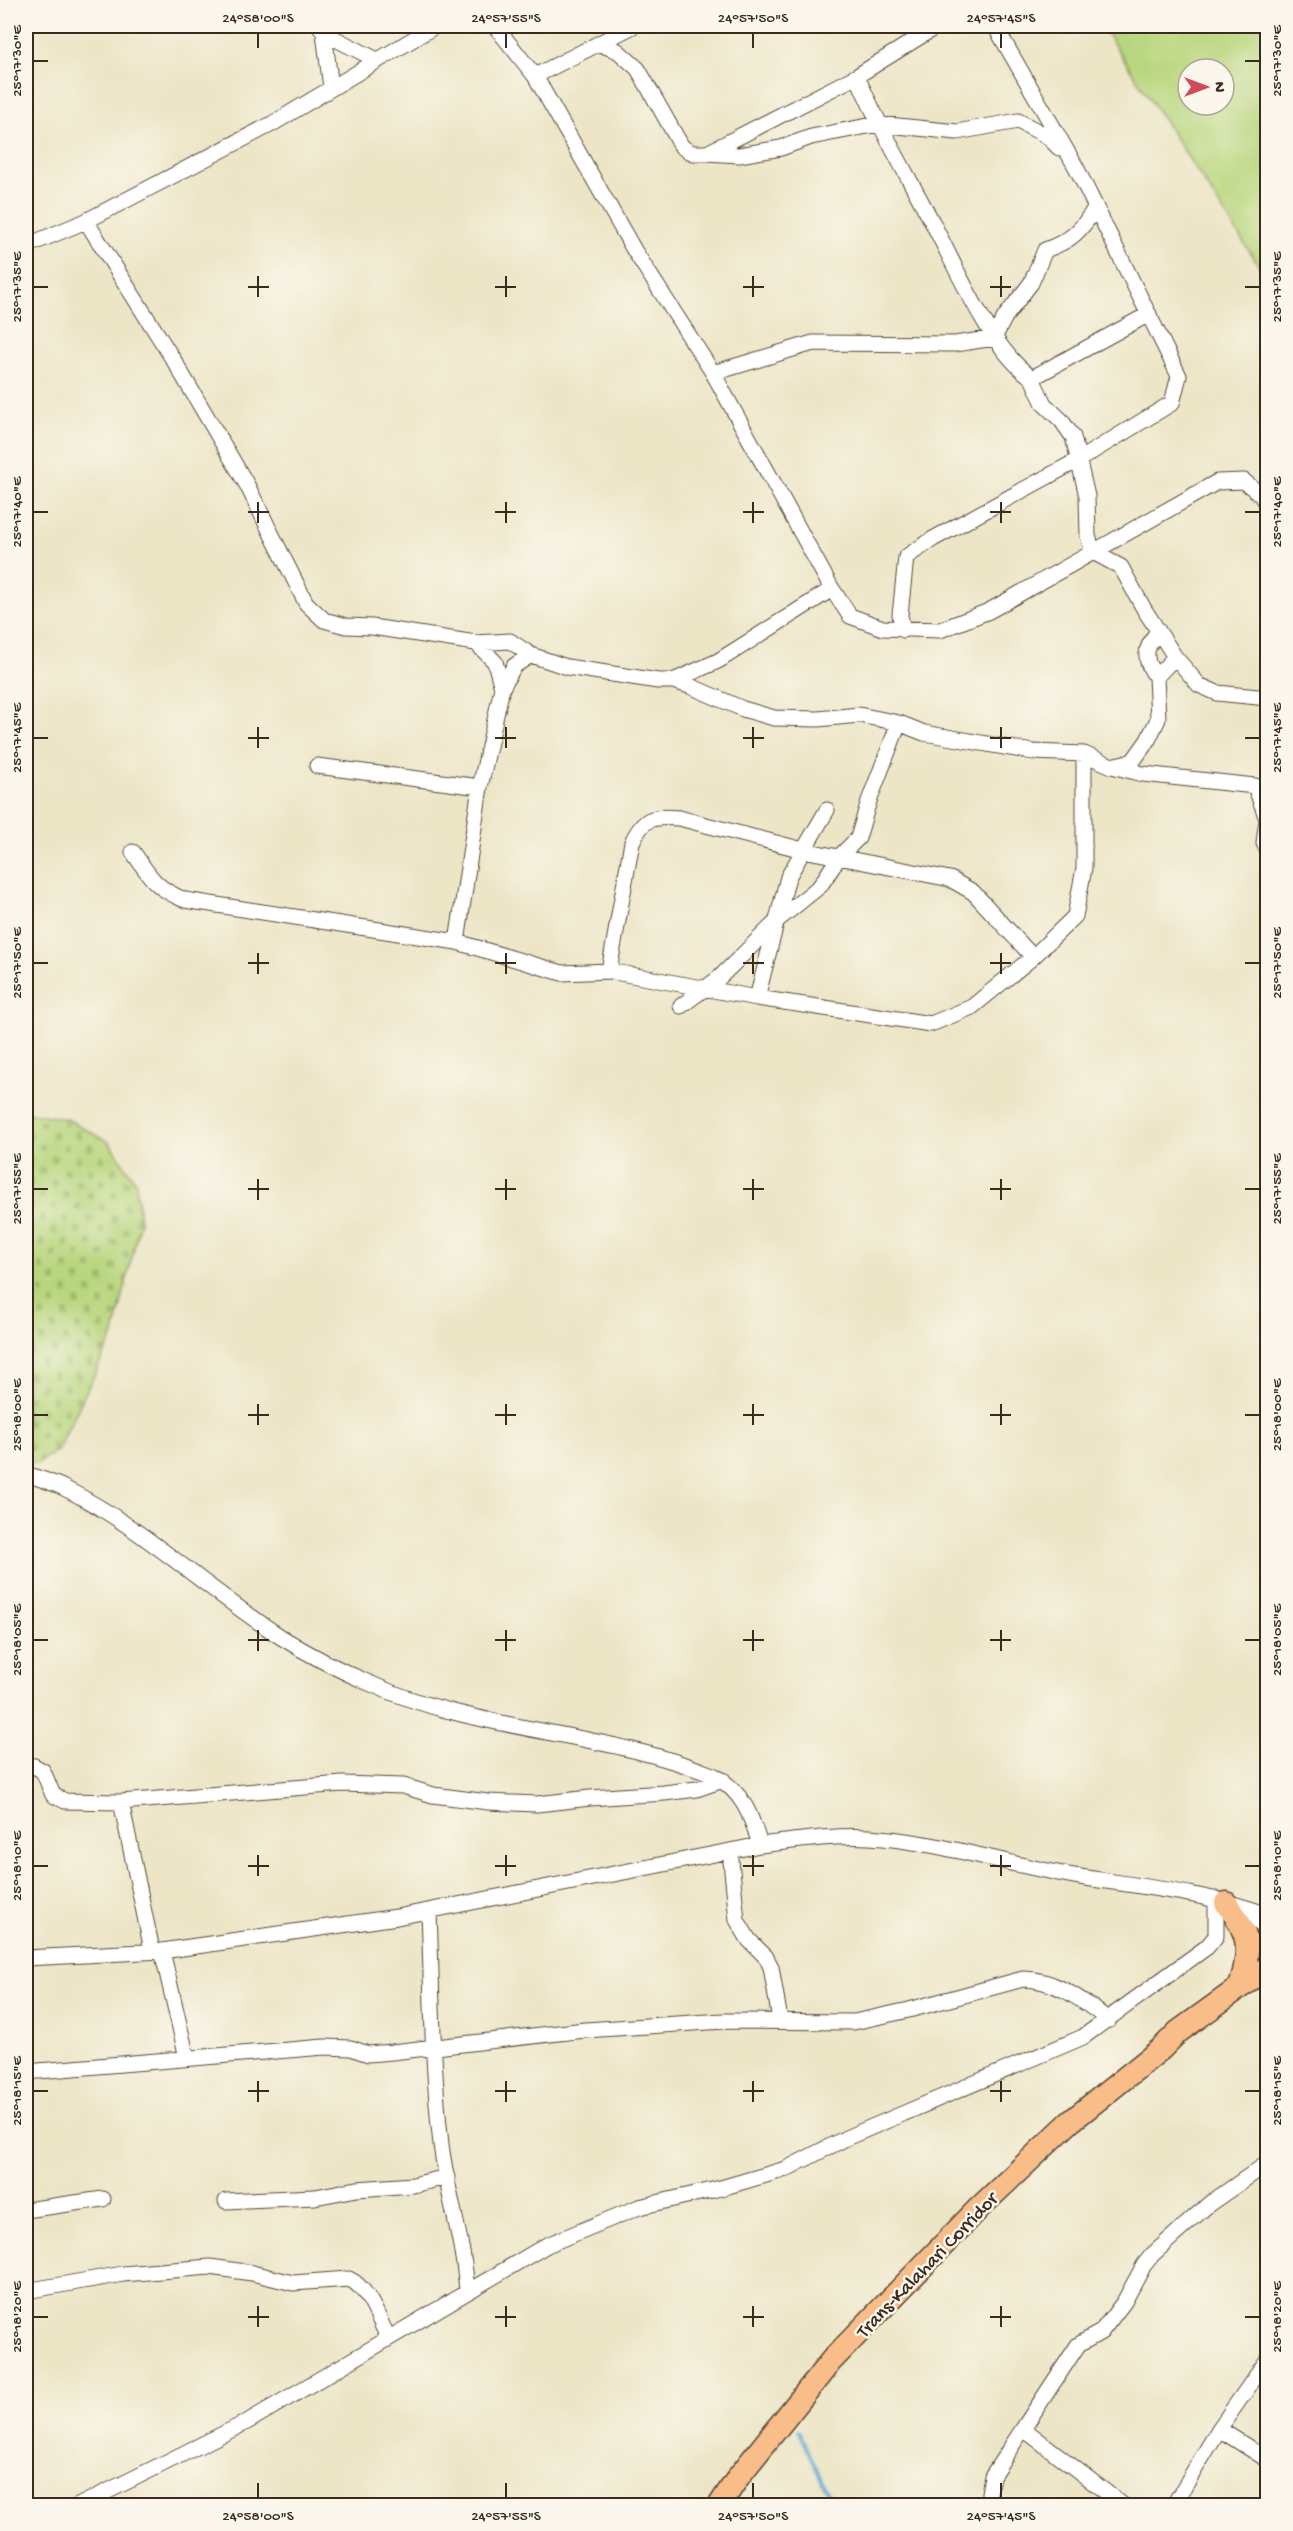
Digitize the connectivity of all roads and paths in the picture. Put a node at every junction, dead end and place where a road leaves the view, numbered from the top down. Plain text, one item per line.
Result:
1 (435, 26) edge
2 (497, 26) edge
3 (633, 26) edge
4 (995, 26) edge
5 (930, 27) edge
6 (322, 29) edge
7 (600, 44) junction
8 (377, 60) junction
9 (535, 76) junction
10 (857, 76) junction
11 (331, 88) junction
12 (878, 124) junction
13 (707, 153) junction
14 (1076, 167) junction
15 (1095, 208) junction
16 (86, 221) junction
17 (26, 246) edge
18 (1149, 314) junction
19 (994, 338) junction
20 (713, 373) junction
21 (1032, 378) junction
22 (1080, 459) junction
23 (1268, 507) edge
24 (1093, 552) junction
25 (832, 590) junction
26 (903, 630) junction
27 (1158, 632) junction
28 (476, 643) junction
29 (531, 655) junction
30 (1175, 657) junction
31 (718, 661) junction
32 (1156, 677) junction
33 (673, 681) junction
34 (502, 688) junction
35 (702, 692) junction
36 (1268, 698) edge
37 (899, 723) junction
38 (1084, 754) junction
39 (1133, 761) junction
40 (317, 766) dead end
41 (1112, 766) junction
42 (1143, 774) junction
43 (480, 787) junction
44 (1261, 788) edge
45 (827, 810) dead end
46 (1267, 818) edge
47 (803, 850) junction
48 (133, 852) dead end
49 (1268, 852) edge
50 (839, 857) junction
51 (779, 919) junction
52 (457, 942) junction
53 (1033, 957) junction
54 (609, 971) junction
55 (705, 988) junction
56 (757, 998) junction
57 (681, 1006) dead end
58 (26, 1474) edge
59 (26, 1765) edge
60 (723, 1780) junction
61 (121, 1802) junction
62 (760, 1845) junction
63 (730, 1851) junction
64 (1227, 1902) junction
65 (429, 1911) junction
66 (1268, 1915) edge
67 (1268, 1931) edge
68 (157, 1951) junction
69 (26, 1958) edge
70 (1268, 1966) edge
71 (1268, 1981) edge
72 (1241, 1984) junction
73 (780, 2020) junction
74 (1109, 2020) junction
75 (434, 2046) junction
76 (1161, 2049) junction
77 (187, 2058) junction
78 (26, 2072) edge
79 (1268, 2163) edge
80 (447, 2177) junction
81 (103, 2199) dead end
82 (226, 2201) dead end
83 (26, 2210) edge
84 (26, 2291) edge
85 (467, 2292) junction
86 (388, 2337) junction
87 (1268, 2360) edge
88 (1219, 2429) junction
89 (1024, 2430) junction
90 (1268, 2460) edge
91 (78, 2505) edge
92 (719, 2505) edge
93 (989, 2505) edge
94 (1124, 2505) edge
95 (1173, 2505) edge

1 - 8 street
2 - 9 street
3 - 7 street
4 - 14 street
5 - 10 street
6 - 8 street
6 - 11 street
7 - 9 street
7 - 13 street
8 - 11 street
9 - 20 street
10 - 12 street
10 - 13 street
11 - 16 street
12 - 13 street
12 - 14 street
12 - 19 street
14 - 15 street
15 - 18 street
15 - 19 street
16 - 17 street
16 - 28 street
18 - 21 street
18 - 22 street
19 - 20 street
19 - 21 street
20 - 25 street
21 - 22 street
22 - 24 street
22 - 26 street
23 - 24 street
24 - 26 street
24 - 27 street
25 - 26 street
25 - 31 street
27 - 30 street
27 - 32 street
28 - 29 street
28 - 34 street
29 - 33 street
29 - 34 street
30 - 32 street
30 - 36 street
31 - 33 street
31 - 35 street
32 - 39 street
33 - 35 street
34 - 43 street
35 - 37 street
37 - 38 street
37 - 50 street
38 - 41 street
38 - 53 street
39 - 41 street
39 - 42 street
40 - 43 street
41 - 42 street
42 - 44 street
43 - 52 street
44 - 46 street
45 - 47 street
46 - 49 street
47 - 50 street
47 - 51 street
47 - 54 street
48 - 52 street
50 - 51 street
50 - 53 street
51 - 55 street
51 - 56 street
52 - 54 street
53 - 56 street
54 - 55 street
55 - 56 street
55 - 57 street
58 - 60 street
59 - 61 street
60 - 61 street
60 - 62 street
61 - 68 street
62 - 63 street
62 - 64 street
63 - 65 street
63 - 73 street
64 - 66 street
64 - 67 street
64 - 72 highway
64 - 74 street
65 - 68 street
65 - 75 street
68 - 69 street
68 - 77 street
70 - 72 highway, Trans-Kalahari Corridor
71 - 76 highway, Trans-Kalahari Corridor
72 - 76 highway, Trans-Kalahari Corridor
73 - 74 street
73 - 75 street
74 - 85 street
75 - 77 street
75 - 80 street
76 - 92 highway, Trans-Kalahari Corridor
77 - 78 street
79 - 89 street
80 - 82 street
80 - 85 street
81 - 83 street
84 - 86 street
85 - 86 street
86 - 91 street
87 - 88 street
88 - 90 street
88 - 95 street
89 - 93 street
89 - 94 street

